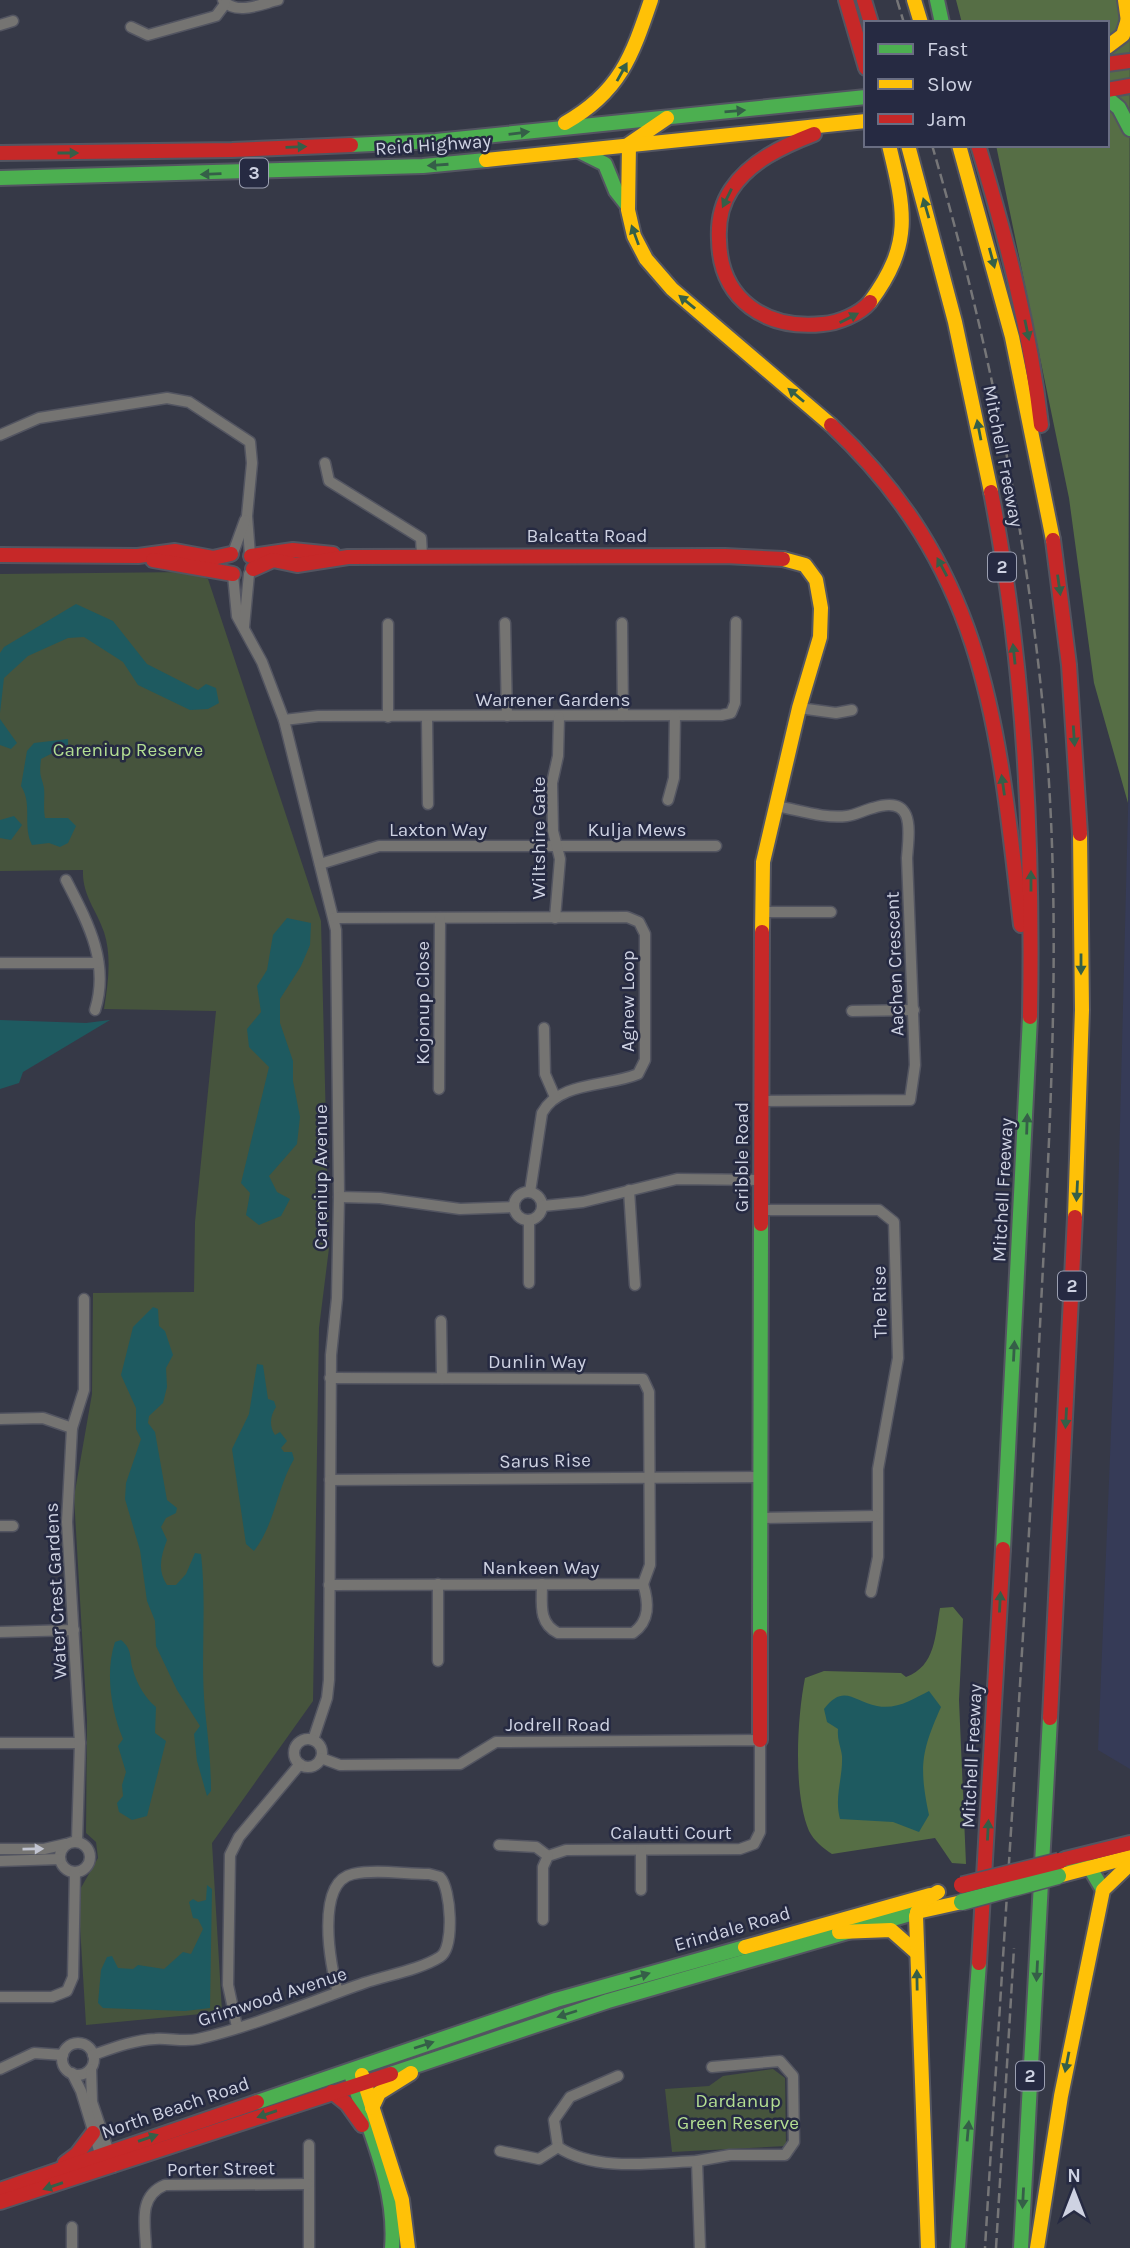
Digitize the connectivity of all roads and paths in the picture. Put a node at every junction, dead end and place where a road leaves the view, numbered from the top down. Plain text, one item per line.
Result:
1 (278, 0) edge
2 (651, 0) edge
3 (846, 0) edge
4 (864, 0) edge
5 (914, 0) edge
6 (937, 0) edge
7 (1125, 0) edge
8 (224, 2) edge
9 (13, 21) dead end
10 (870, 21) edge
11 (920, 21) edge
12 (942, 21) edge
13 (0, 24) edge
14 (131, 27) dead end
15 (1129, 27) edge
16 (1109, 46) edge
17 (864, 61) edge
18 (1130, 61) edge
19 (1109, 64) edge
20 (1130, 86) edge
21 (1109, 90) edge
22 (864, 97) edge
23 (1109, 100) edge
24 (667, 118) junction
25 (864, 121) edge
26 (836, 125) junction
27 (552, 129) junction
28 (1130, 129) edge
29 (629, 144) junction
30 (890, 147) edge
31 (909, 147) edge
32 (960, 147) edge
33 (979, 147) edge
34 (574, 150) junction
35 (0, 153) edge
36 (0, 178) edge
37 (627, 205) junction
38 (0, 435) edge
39 (325, 464) dead end
40 (247, 516) junction
41 (1049, 518) junction
42 (232, 554) junction
43 (0, 555) edge
44 (422, 555) junction
45 (138, 556) junction
46 (245, 567) junction
47 (816, 580) joint
48 (736, 622) dead end
49 (505, 623) dead end
50 (622, 623) dead end
51 (388, 624) dead end
52 (244, 627) junction
53 (799, 708) junction
54 (852, 710) dead end
55 (623, 715) junction
56 (507, 716) junction
57 (675, 716) junction
58 (388, 717) junction
59 (427, 717) junction
60 (559, 717) junction
61 (284, 720) junction
62 (668, 800) dead end
63 (428, 804) dead end
64 (776, 806) junction
65 (716, 846) dead end
66 (558, 847) junction
67 (320, 864) junction
68 (66, 880) dead end
69 (761, 912) junction
70 (831, 912) dead end
71 (334, 918) junction
72 (440, 918) junction
73 (555, 918) junction
74 (0, 963) edge
75 (98, 963) junction
76 (1030, 998) junction
77 (95, 1010) dead end
78 (914, 1010) junction
79 (852, 1011) dead end
80 (544, 1028) dead end
81 (439, 1089) dead end
82 (555, 1097) junction
83 (762, 1101) junction
84 (762, 1180) junction
85 (629, 1190) junction
86 (530, 1192) junction
87 (339, 1197) junction
88 (543, 1206) junction
89 (514, 1207) junction
90 (761, 1210) junction
91 (529, 1220) junction
92 (529, 1283) dead end
93 (635, 1285) dead end
94 (84, 1299) dead end
95 (441, 1321) dead end
96 (330, 1378) junction
97 (442, 1378) junction
98 (0, 1419) edge
99 (72, 1428) junction
100 (650, 1477) junction
101 (761, 1477) junction
102 (330, 1480) junction
103 (876, 1516) junction
104 (761, 1518) junction
105 (0, 1526) edge
106 (13, 1526) dead end
107 (438, 1584) junction
108 (541, 1584) junction
109 (643, 1584) junction
110 (329, 1585) junction
111 (871, 1592) dead end
112 (74, 1630) junction
113 (0, 1632) edge
114 (438, 1661) dead end
115 (313, 1740) junction
116 (760, 1741) junction
117 (0, 1743) edge
118 (80, 1743) junction
119 (321, 1758) junction
120 (300, 1764) junction
121 (77, 1841) junction
122 (1130, 1843) edge
123 (66, 1844) junction
124 (499, 1845) dead end
125 (0, 1849) edge
126 (641, 1850) junction
127 (548, 1856) junction
128 (1130, 1857) edge
129 (60, 1859) junction
130 (0, 1861) edge
131 (1130, 1864) edge
132 (1061, 1865) junction
133 (1092, 1868) junction
134 (75, 1872) junction
135 (1103, 1890) junction
136 (641, 1891) dead end
137 (938, 1892) junction
138 (917, 1912) junction
139 (543, 1920) dead end
140 (839, 1932) junction
141 (917, 1953) junction
142 (338, 1992) junction
143 (0, 1997) edge
144 (237, 2027) junction
145 (63, 2055) junction
146 (93, 2055) junction
147 (430, 2060) junction
148 (712, 2067) dead end
149 (91, 2068) junction
150 (0, 2069) edge
151 (72, 2073) junction
152 (356, 2075) junction
153 (618, 2076) dead end
154 (332, 2092) junction
155 (372, 2108) junction
156 (93, 2133) junction
157 (372, 2140) junction
158 (309, 2145) dead end
159 (558, 2147) junction
160 (500, 2151) dead end
161 (107, 2161) junction
162 (697, 2161) junction
163 (52, 2172) junction
164 (308, 2184) junction
165 (0, 2190) edge
166 (0, 2202) edge
167 (72, 2227) dead end
168 (72, 2248) edge
169 (146, 2248) edge
170 (309, 2248) edge
171 (392, 2248) edge
172 (408, 2248) edge
173 (700, 2248) edge
174 (928, 2248) edge
175 (958, 2248) edge
176 (1021, 2248) edge
177 (1038, 2248) edge

1 - 8 street
27 -> 2 main road
3 - 17 main road
4 - 10 main road
5 - 11 main road
6 - 12 main road
7 - 15 main road
8 - 14 street
9 - 13 street
15 - 16 main road
18 - 19 main road
20 - 21 main road
24 -> 22 main road, Reid Highway / 3
23 - 28 main road
24 - 27 main road, Reid Highway / 3
24 - 29 main road
25 - 26 main road, Reid Highway / 3
26 - 29 main road, Reid Highway / 3
26 -> 30 main road
35 -> 27 main road, Reid Highway / 3
29 - 34 main road, Reid Highway / 3
29 - 37 main road
76 -> 31 main road, Mitchell Freeway / 2
32 -> 41 main road, Mitchell Freeway / 2
33 -> 41 main road
34 -> 36 main road, Reid Highway / 3
34 - 37 main road
76 -> 37 main road
38 - 40 street
39 - 44 street
40 - 42 street
40 - 46 street
41 -> 176 main road, Mitchell Freeway / 2
42 - 45 main road
42 - 46 main road
43 - 45 main road
44 - 46 main road, Balcatta Road
44 - 47 main road, Balcatta Road
45 - 46 main road
46 - 52 street
46 - 52 street, Careniup Avenue
47 - 53 main road, Gribble Road
48 - 57 street, Warrener Gardens
49 - 56 street
50 - 55 street
51 - 58 street
52 - 61 street, Careniup Avenue
53 - 54 street
53 - 64 main road, Gribble Road
55 - 57 street, Warrener Gardens
55 - 60 street, Warrener Gardens
56 - 59 street, Warrener Gardens
56 - 60 street, Warrener Gardens
57 - 62 street
58 - 59 street, Warrener Gardens
58 - 61 street, Warrener Gardens
59 - 63 street
60 - 66 street, Wiltshire Gate
61 - 67 street, Careniup Avenue
64 - 69 main road, Gribble Road
64 - 78 street, Aachen Crescent
65 - 66 street, Kulja Mews
66 - 67 street, Laxton Way
66 - 73 street, Wiltshire Gate
67 - 71 street, Careniup Avenue
68 - 75 street
69 - 70 street
69 - 83 main road, Gribble Road
71 - 72 street, Agnew Loop
71 - 87 street, Careniup Avenue
72 - 73 street, Agnew Loop
72 - 81 street, Kojonup Close
73 - 82 street, Agnew Loop
74 - 75 street
75 - 77 street
175 -> 76 main road, Mitchell Freeway / 2
78 - 79 street
78 - 83 street, Aachen Crescent
80 - 82 street
82 - 86 street
83 - 84 main road, Gribble Road
84 - 85 street
84 - 90 main road, Gribble Road
85 - 88 street
85 - 93 street
86 - 88 street
86 - 89 street
87 - 89 street
87 - 96 street, Careniup Avenue
88 - 91 street
89 - 91 street
90 - 101 main road, Gribble Road
90 - 103 street, The Rise
91 - 92 street
94 - 99 street, Water Crest Gardens
95 - 97 street
96 - 97 street, Dunlin Way
96 - 102 street, Careniup Avenue
97 - 100 street, Dunlin Way
98 - 99 street
99 - 112 street, Water Crest Gardens
100 - 101 street, Sarus Rise
100 - 102 street, Sarus Rise
100 - 109 street
101 - 104 main road, Gribble Road
102 - 110 street, Careniup Avenue
103 - 104 street
103 - 111 street
104 - 116 main road, Gribble Road
105 - 106 street
107 - 108 street, Nankeen Way
107 - 110 street, Nankeen Way
107 - 114 street
108 - 109 street, Nankeen Way
108 - 109 street
110 - 115 street, Careniup Avenue
112 - 113 street
112 - 118 street, Water Crest Gardens
115 - 119 street
115 - 120 street
116 - 119 street, Jodrell Road
116 - 126 street, Calautti Court
117 - 118 street
118 - 121 street, Water Crest Gardens
119 - 120 street
120 - 144 street
121 - 123 street
121 - 134 street
122 - 132 main road, Erindale Road
125 -> 123 street
123 - 129 street
124 - 127 street
126 - 127 street, Calautti Court
126 - 136 street
127 - 139 street
128 - 133 main road, Erindale Road
129 - 130 street
129 - 134 street
131 - 135 main road
132 - 133 main road, Erindale Road
132 - 137 main road, Erindale Road, bridge
132 - 138 main road, Erindale Road, bridge
133 - 135 main road
134 - 143 street
135 -> 177 main road
137 - 138 main road
152 -> 137 main road, Erindale Road
138 - 140 main road, Erindale Road
138 - 141 main road
140 - 141 main road
140 -> 147 main road, Erindale Road
174 -> 141 main road
142 - 142 street, Grimwood Avenue
142 - 144 street, Grimwood Avenue
144 - 146 street, Grimwood Avenue
145 - 146 street
145 - 150 street
145 - 151 street
146 - 149 street
147 - 152 main road, Erindale Road
147 - 155 main road
148 - 162 street
149 - 151 street
149 - 161 street
151 - 156 street
152 - 154 main road, North Beach Road
152 - 155 main road
152 - 157 main road
161 -> 152 main road, North Beach Road
153 - 159 street
154 - 157 main road
154 -> 161 main road, North Beach Road
155 - 172 main road
156 - 161 street
156 - 163 main road
157 - 171 main road
158 - 164 street
159 - 160 street
159 - 162 street
161 - 163 main road, North Beach Road
161 -> 166 main road, North Beach Road
162 - 173 street
163 - 165 main road, North Beach Road
164 - 169 street, Porter Street
164 - 170 street
167 - 168 street

